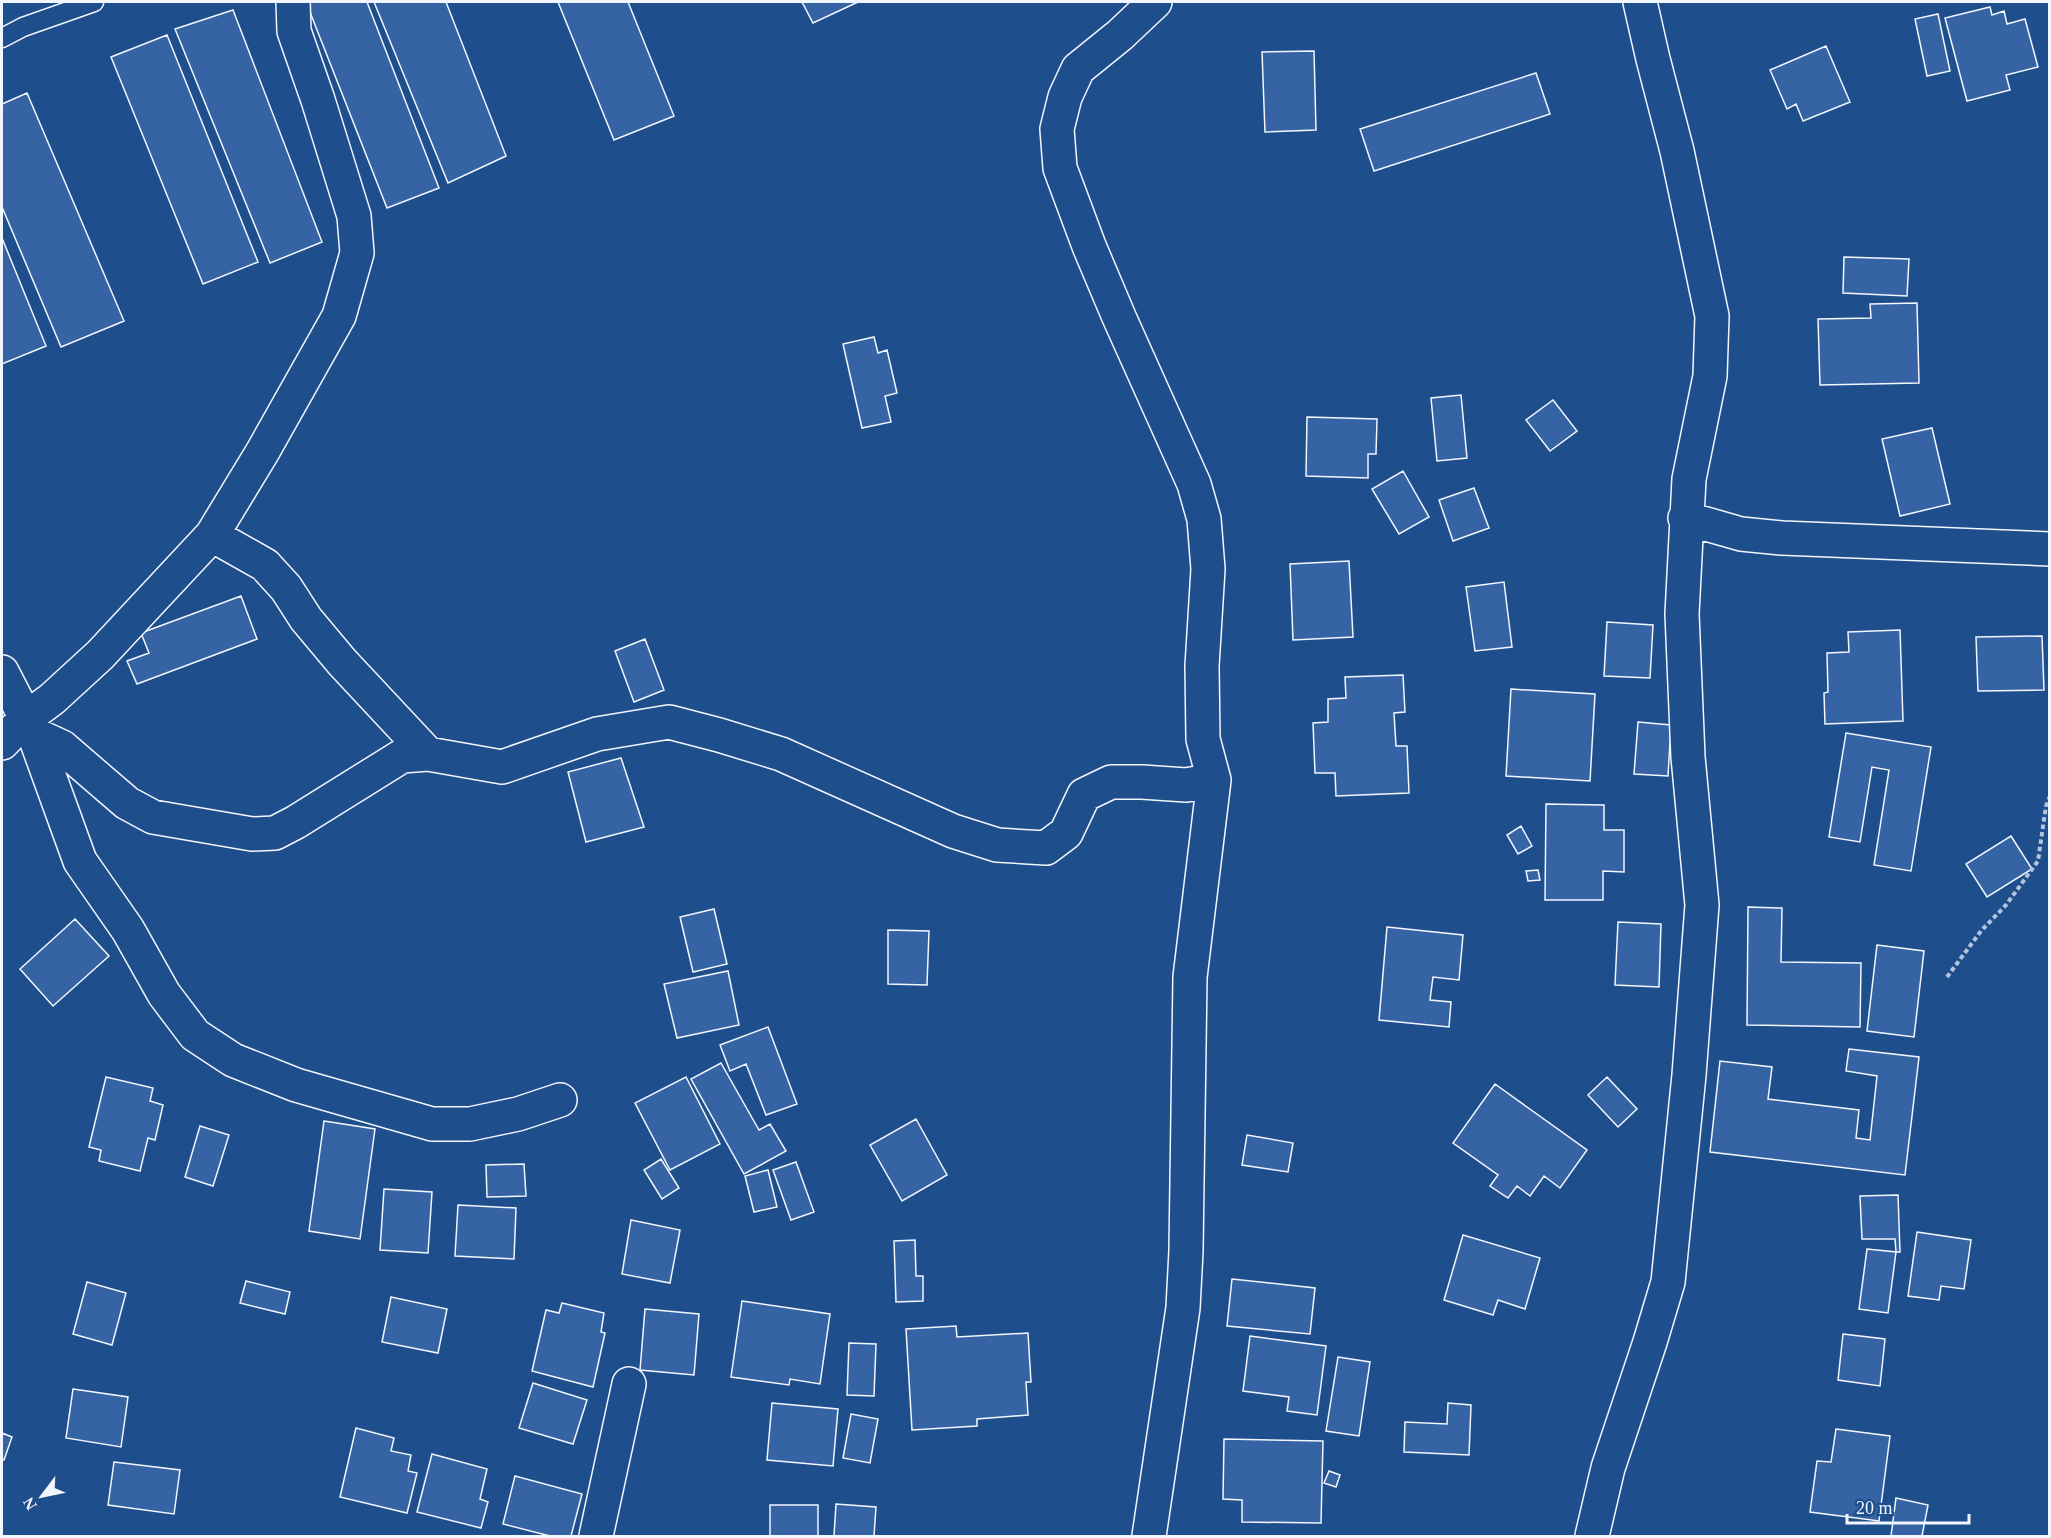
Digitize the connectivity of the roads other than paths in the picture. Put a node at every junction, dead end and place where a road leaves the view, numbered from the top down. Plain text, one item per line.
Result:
1 (94, 2) edge
2 (293, 2) edge
3 (1155, 2) edge
4 (1640, 2) edge
5 (2, 38) edge
6 (1685, 518) junction
7 (212, 535) junction
8 (2049, 549) edge
9 (2, 672) edge
10 (29, 726) junction
11 (2, 743) edge
12 (428, 754) junction
13 (1214, 780) junction
14 (560, 1100) dead end
15 (629, 1384) dead end
16 (596, 1536) edge
17 (1149, 1536) edge
18 (1592, 1536) edge

1 - 5 lane
2 - 7 street
3 - 13 street
4 - 6 street
6 - 8 street
6 - 18 street
7 - 10 street
7 - 12 street
9 - 10 street
10 - 11 street
10 - 12 street
10 - 14 street
12 - 13 street
13 - 17 street
15 - 16 street

